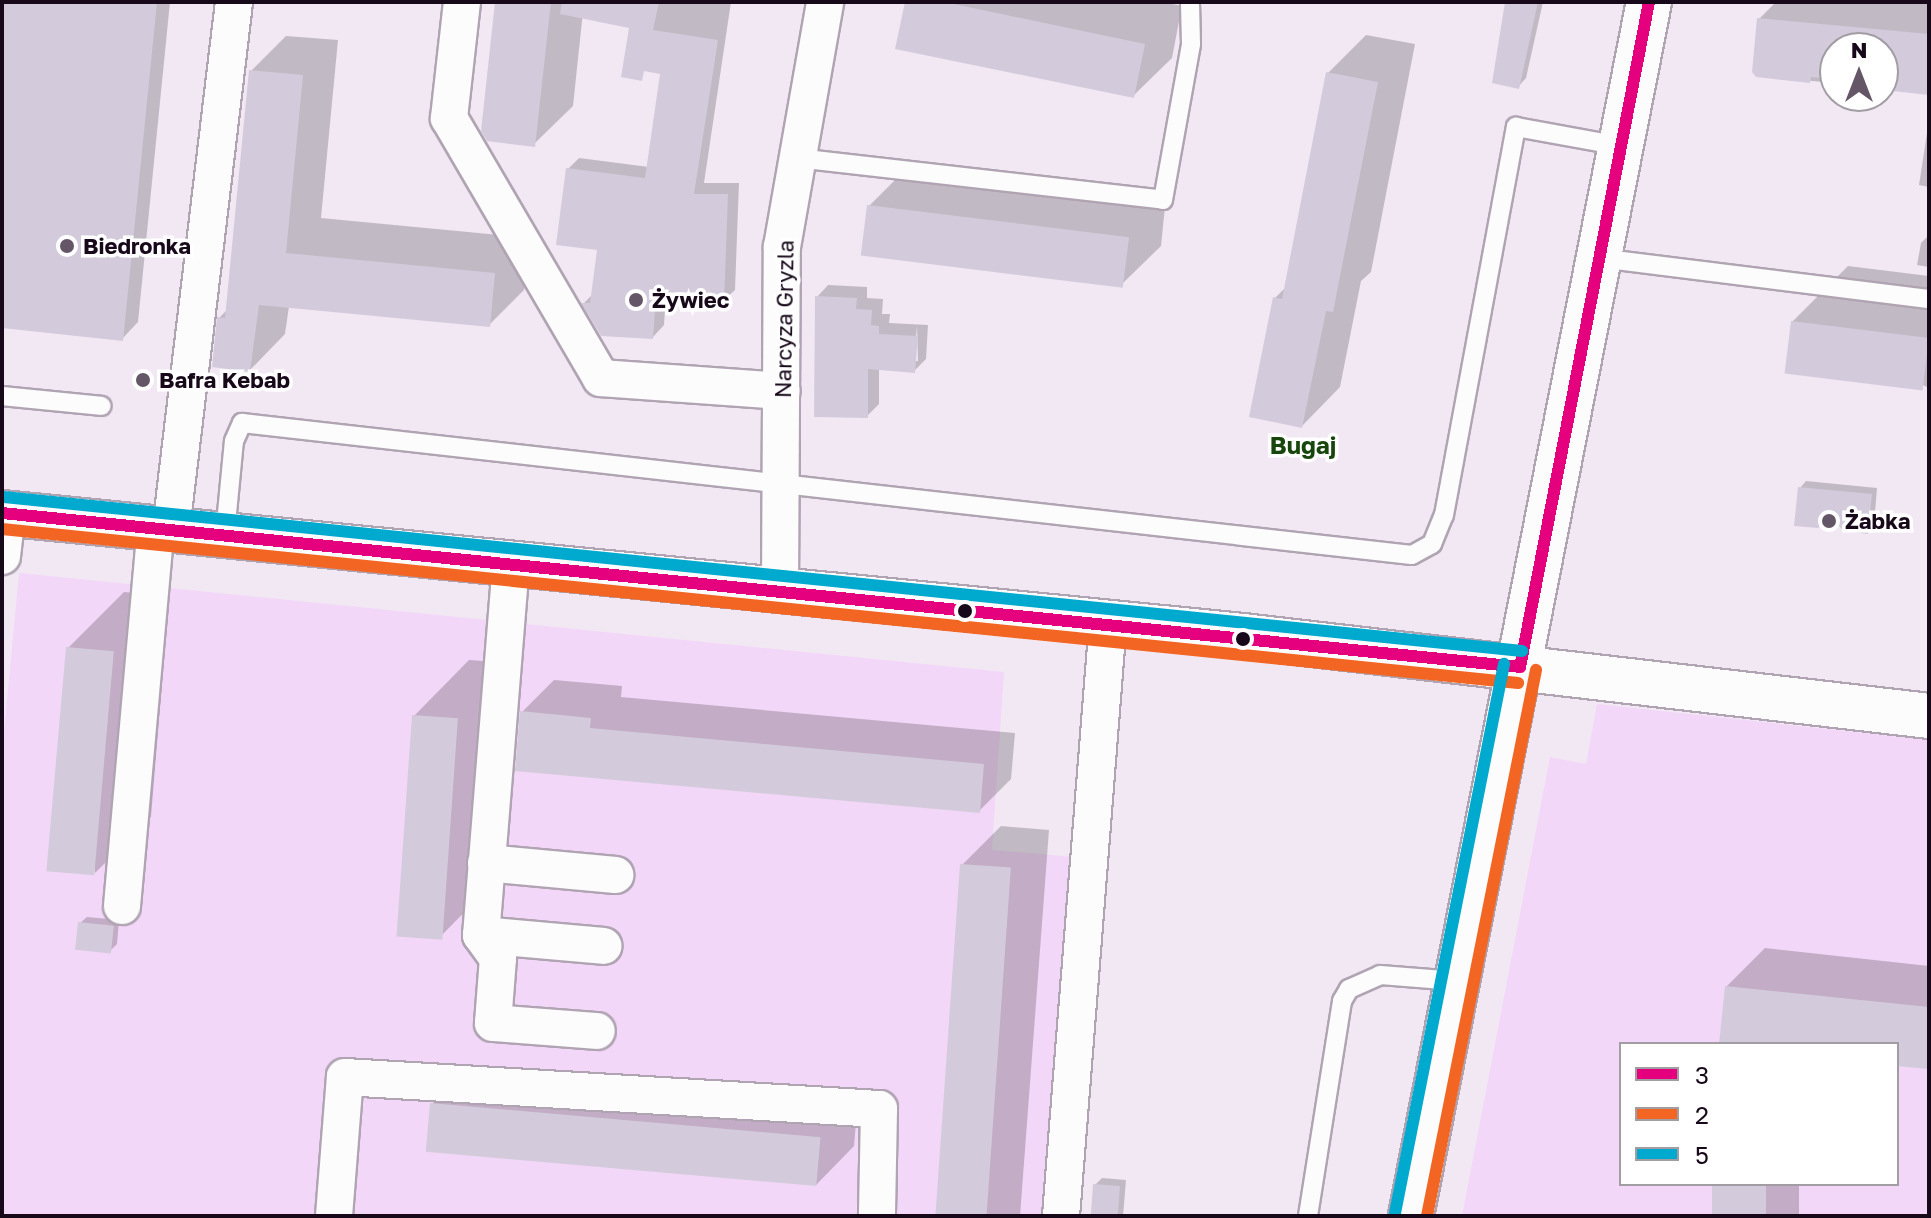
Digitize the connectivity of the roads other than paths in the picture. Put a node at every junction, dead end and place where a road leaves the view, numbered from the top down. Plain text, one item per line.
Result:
1 (234, 2) edge
2 (462, 2) edge
3 (825, 2) edge
4 (1190, 2) edge
5 (1649, 2) edge
6 (1621, 146) junction
7 (797, 158) junction
8 (1599, 258) junction
9 (1929, 299) edge
10 (782, 391) junction
11 (2, 396) edge
12 (102, 406) dead end
13 (782, 482) junction
14 (4, 513) edge
15 (164, 528) junction
16 (225, 534) junction
17 (2, 556) edge
18 (511, 563) junction
19 (780, 591) junction
20 (1108, 622) junction
21 (1520, 667) junction
22 (1929, 716) edge
23 (486, 863) junction
24 (615, 875) dead end
25 (122, 906) dead end
26 (481, 935) junction
27 (604, 946) dead end
28 (1457, 981) junction
29 (597, 1031) dead end
30 (334, 1216) edge
31 (877, 1216) edge
32 (1061, 1216) edge
33 (1308, 1216) edge
34 (1411, 1216) edge

1 - 15 street
2 - 10 street
3 - 7 street, Narcyza Gryzla
4 - 7 lane
5 - 6 street
6 - 8 street
6 - 13 lane
7 - 10 street, Narcyza Gryzla
8 - 9 lane
8 - 21 street
10 - 13 street, Narcyza Gryzla
11 - 12 lane
13 - 16 lane
13 - 19 street, Narcyza Gryzla
14 - 15 street
14 - 17 street
15 - 16 street
15 - 25 street
16 - 18 street
18 - 19 street
18 - 23 street
19 - 20 street
20 - 21 street
20 - 32 street
21 - 22 street
21 - 28 street
23 - 24 street
23 - 26 street
26 - 27 street
26 - 29 street
28 - 33 lane
28 - 34 street
30 - 31 street

